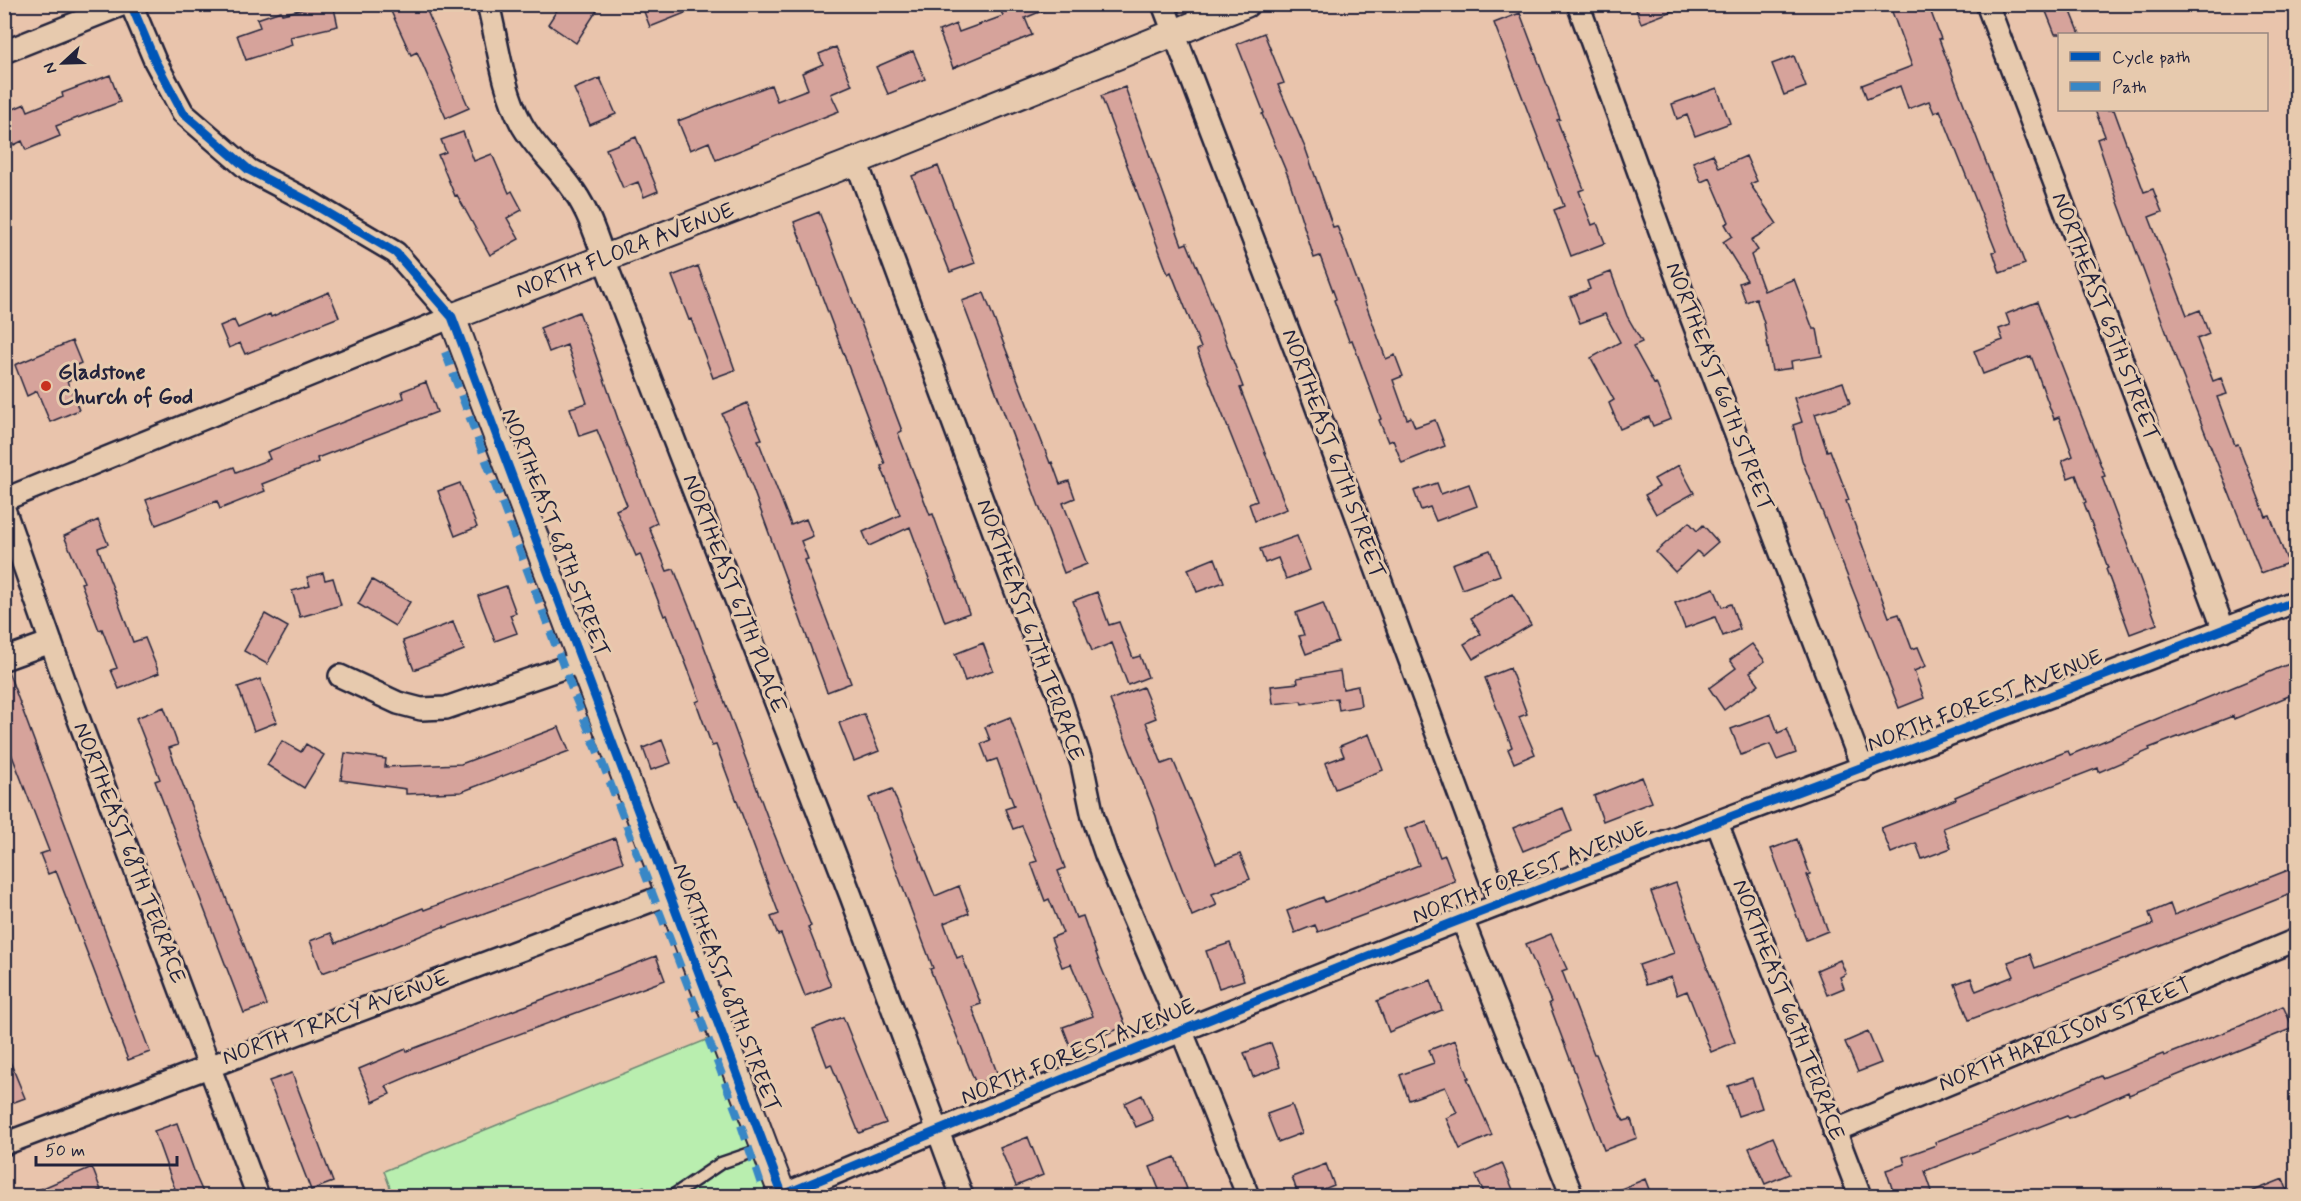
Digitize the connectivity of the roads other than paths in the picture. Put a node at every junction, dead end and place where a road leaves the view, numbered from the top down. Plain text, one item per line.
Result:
1 (124, 4) edge
2 (131, 4) edge
3 (488, 4) edge
4 (1163, 4) edge
5 (1246, 4) edge
6 (1578, 4) edge
7 (1987, 4) edge
8 (1174, 33) junction
9 (4, 51) edge
10 (856, 161) junction
11 (604, 259) junction
12 (452, 317) junction
13 (4, 497) edge
14 (4, 509) edge
15 (2296, 601) edge
16 (2224, 630) junction
17 (51, 642) junction
18 (4, 659) edge
19 (583, 661) junction
20 (340, 676) dead end
21 (1863, 769) junction
22 (1717, 823) junction
23 (669, 894) junction
24 (1500, 905) junction
25 (1462, 919) junction
26 (2296, 940) edge
27 (1182, 1032) junction
28 (209, 1066) junction
29 (938, 1130) junction
30 (1834, 1131) junction
31 (4, 1144) edge
32 (765, 1148) junction
33 (783, 1196) edge
34 (258, 1197) edge
35 (672, 1197) edge
36 (962, 1197) edge
37 (1248, 1197) edge
38 (1572, 1197) edge
39 (1860, 1197) edge

1 - 9 street
2 - 12 street, NORTHEAST 68TH STREET
3 - 11 street, NORTHEAST 67TH PLACE
4 - 8 street, NORTHEAST 67TH STREET
5 - 8 street, NORTH FLORA AVENUE
6 - 21 street, NORTHEAST 66TH STREET
7 - 16 street, NORTHEAST 65TH STREET
8 - 10 street, NORTH FLORA AVENUE
8 - 24 street, NORTHEAST 67TH STREET
10 - 11 street, NORTH FLORA AVENUE
10 - 27 street, NORTHEAST 67TH TERRACE
11 - 12 street, NORTH FLORA AVENUE
11 - 29 street, NORTHEAST 67TH PLACE
12 - 13 street, NORTH FLORA AVENUE
12 - 19 street, NORTHEAST 68TH STREET
14 - 17 street, NORTHEAST 68TH TERRACE
15 - 16 street, NORTH FOREST AVENUE
16 - 21 street, NORTH FOREST AVENUE
17 - 18 street
17 - 28 street, NORTHEAST 68TH TERRACE
19 - 20 street
19 - 23 street, NORTHEAST 68TH STREET
21 - 22 street, NORTH FOREST AVENUE
22 - 24 street, NORTH FOREST AVENUE
22 - 30 street, NORTHEAST 66TH TERRACE
23 - 28 street, NORTH TRACY AVENUE
23 - 32 street, NORTHEAST 68TH STREET
24 - 25 street, NORTH FOREST AVENUE
25 - 27 street, NORTH FOREST AVENUE
25 - 38 street
26 - 30 street, NORTH HARRISON STREET
27 - 29 street, NORTH FOREST AVENUE
27 - 37 street, NORTHEAST 67TH TERRACE
28 - 31 street, NORTH TRACY AVENUE
28 - 34 street, NORTHEAST 68TH TERRACE
29 - 33 street, NORTH FOREST AVENUE
29 - 36 street, NORTHEAST 67TH PLACE
30 - 39 street, NORTHEAST 66TH TERRACE
32 - 33 street, NORTHEAST 68TH STREET
32 - 35 lane

